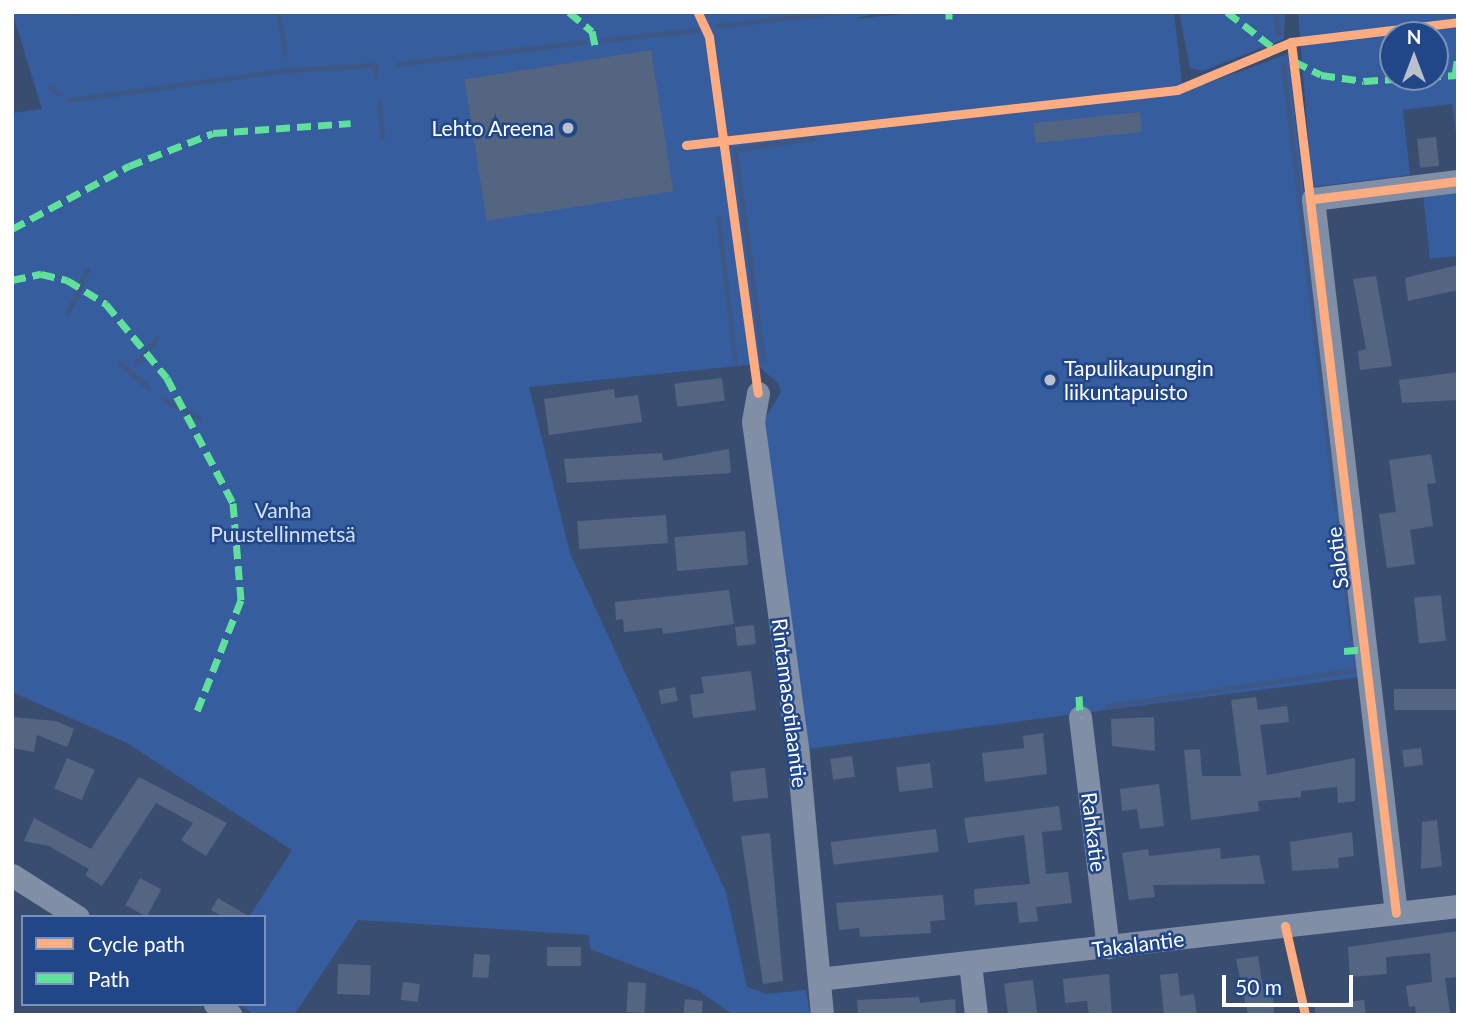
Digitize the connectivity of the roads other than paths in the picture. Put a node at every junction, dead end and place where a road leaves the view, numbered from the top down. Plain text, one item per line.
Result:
1 (1458, 181) edge
2 (758, 393) dead end
3 (1080, 717) dead end
4 (12, 874) edge
5 (1458, 906) edge
6 (1396, 913) junction
7 (75, 915) edge
8 (1108, 947) junction
9 (970, 964) junction
10 (819, 979) junction
11 (822, 1015) edge
12 (975, 1015) edge

1 - 6 street, Salotie
2 - 10 street, Rintamasotilaantie
3 - 8 street, Rahkatie
4 - 7 street
5 - 6 street, Takalantie
6 - 8 street, Takalantie
8 - 9 street, Takalantie
9 - 10 street, Takalantie
9 - 12 street
10 - 11 street, Rintamasotilaantie

